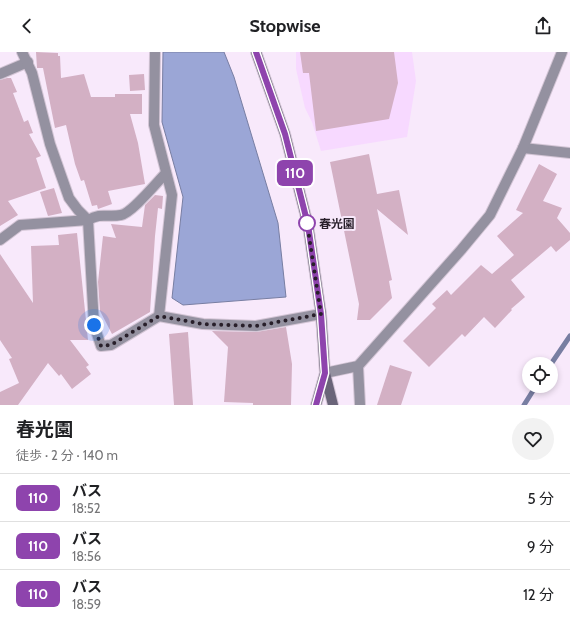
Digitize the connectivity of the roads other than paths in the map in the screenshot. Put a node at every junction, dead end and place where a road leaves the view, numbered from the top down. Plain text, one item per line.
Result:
1 (22, 52) edge
2 (154, 52) edge
3 (256, 52) edge
4 (562, 52) edge
5 (28, 62) junction
6 (0, 74) edge
7 (523, 148) junction
8 (565, 153) edge
9 (166, 173) junction
10 (88, 220) junction
11 (0, 240) edge
12 (321, 314) junction
13 (159, 316) junction
14 (358, 366) junction
15 (325, 373) junction
16 (316, 405) edge
17 (333, 405) edge
18 (360, 405) edge

1 - 5 street
2 - 9 street
3 - 12 main road
4 - 7 street
5 - 6 street
5 - 10 street
7 - 8 street
7 - 14 street
9 - 10 street
9 - 13 street
10 - 11 street
10 - 13 street
12 - 13 street
12 - 15 main road
14 - 15 street
14 - 18 street
15 - 16 main road
15 - 17 main road

